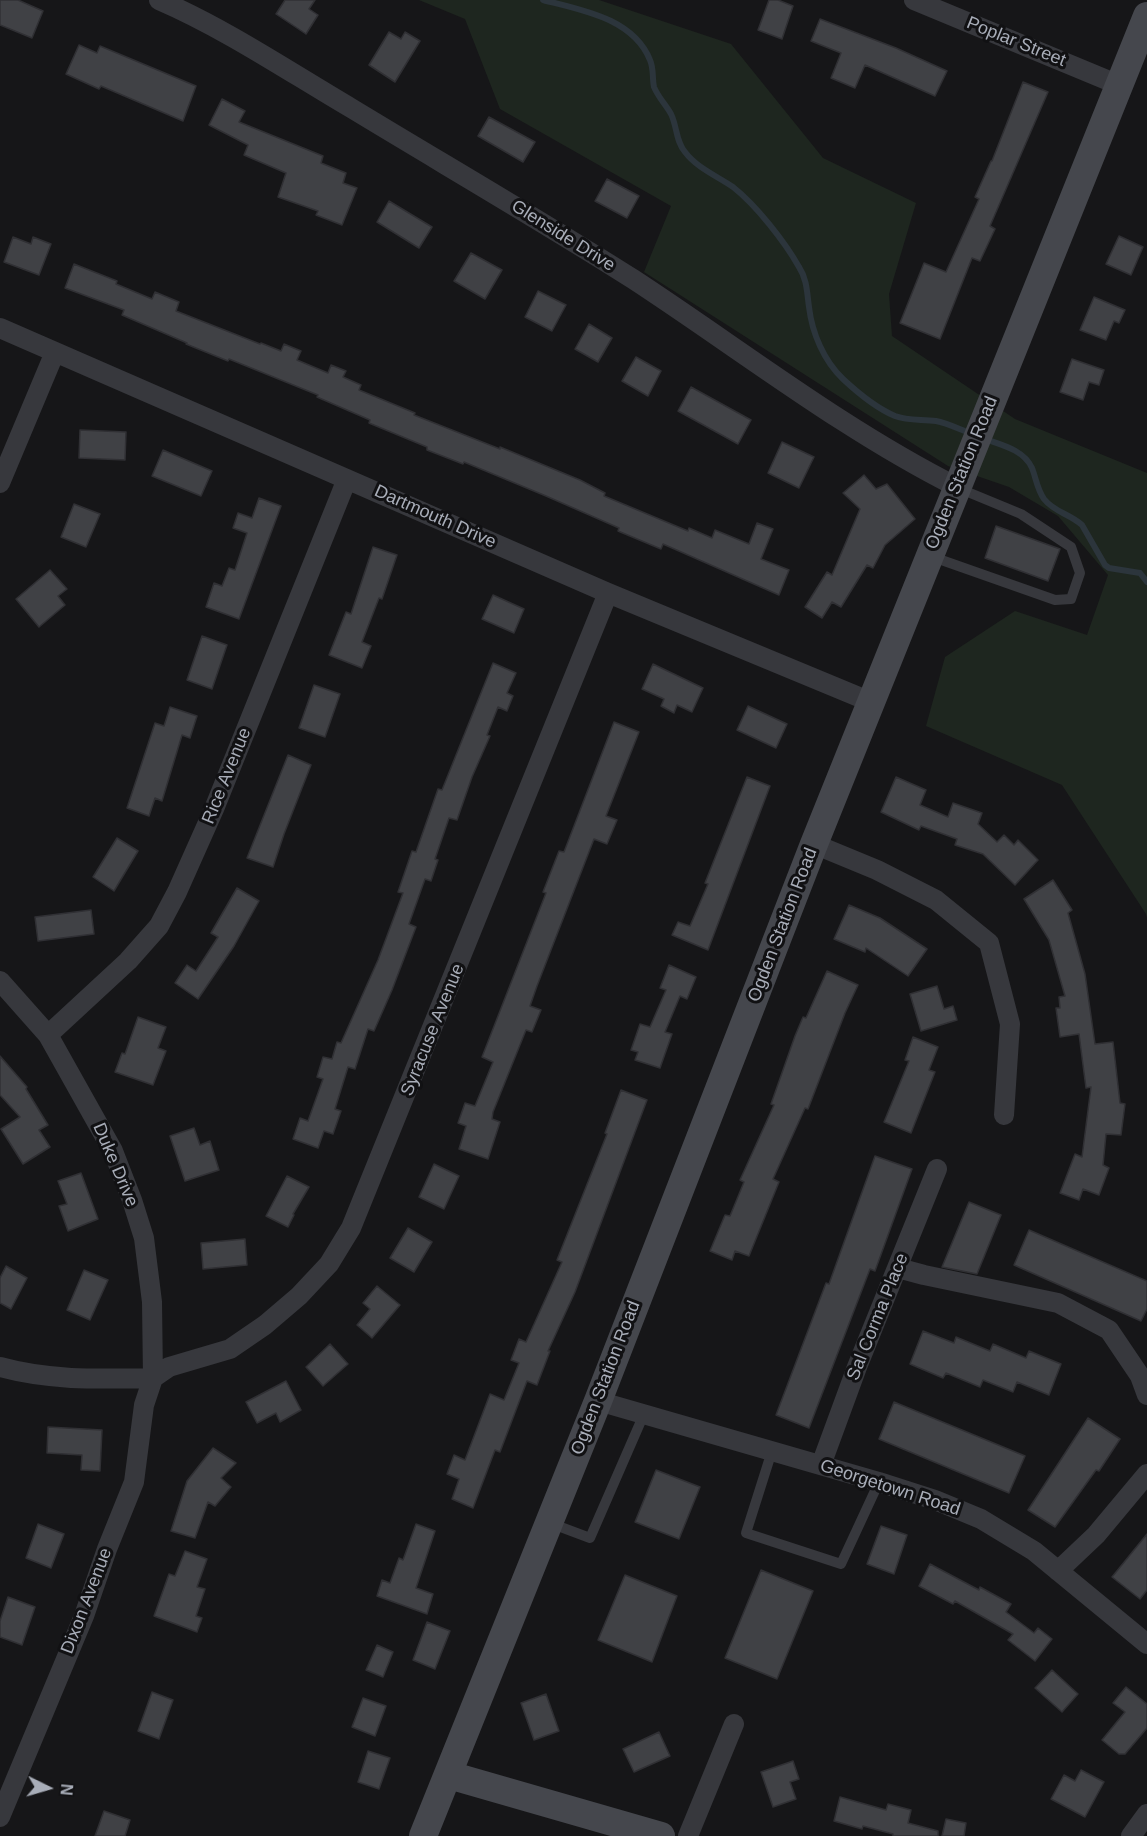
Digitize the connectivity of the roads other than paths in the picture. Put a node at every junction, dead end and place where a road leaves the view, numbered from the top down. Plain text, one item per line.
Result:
1 (159, 0) edge
2 (914, 0) edge
3 (187, 6) edge
4 (1147, 16) edge
5 (1119, 85) junction
6 (0, 328) edge
7 (55, 352) junction
8 (347, 478) junction
9 (0, 483) edge
10 (957, 487) junction
11 (930, 555) junction
12 (608, 593) junction
13 (871, 702) junction
14 (814, 844) junction
15 (0, 981) edge
16 (48, 1035) junction
17 (1004, 1115) dead end
18 (937, 1169) dead end
19 (898, 1268) junction
20 (0, 1368) edge
21 (153, 1378) junction
22 (1147, 1395) edge
23 (598, 1401) junction
24 (644, 1414) junction
25 (772, 1451) junction
26 (821, 1465) junction
27 (1147, 1474) edge
28 (879, 1482) junction
29 (549, 1523) junction
30 (1058, 1571) junction
31 (1147, 1644) edge
32 (734, 1724) dead end
33 (449, 1775) junction
34 (1147, 1814) edge
35 (0, 1817) edge
36 (423, 1836) edge
37 (661, 1836) edge
38 (688, 1836) edge
39 (1131, 1836) edge

1 - 3 street, Glenside Drive
2 - 5 street, Poplar Street
3 - 10 street, Glenside Drive
4 - 5 street, Ogden Station Road
5 - 10 street, Ogden Station Road
6 - 7 street, Dartmouth Drive
7 - 8 street, Dartmouth Drive
7 - 9 street
8 - 12 street, Dartmouth Drive
8 - 16 street, Rice Avenue
10 - 11 street, Ogden Station Road
10 - 11 lane
11 - 13 street, Ogden Station Road
12 - 13 street, Dartmouth Drive
12 - 21 street, Syracuse Avenue
13 - 14 street, Ogden Station Road
14 - 17 street
14 - 23 street, Ogden Station Road
15 - 16 street, Duke Drive
16 - 21 street, Duke Drive
18 - 19 street, Sal Corma Place
19 - 22 street
19 - 26 street, Sal Corma Place
20 - 21 street
21 - 35 street, Dixon Avenue
23 - 24 street, Georgetown Road
23 - 29 street, Ogden Station Road
24 - 25 street, Georgetown Road
24 - 29 lane
25 - 26 street, Georgetown Road
25 - 28 lane
26 - 28 street, Georgetown Road
27 - 30 street
28 - 30 street, Georgetown Road
29 - 33 street, Ogden Station Road
30 - 31 street, Georgetown Road
32 - 38 street
33 - 36 street, Ogden Station Road
33 - 37 street
34 - 39 street

